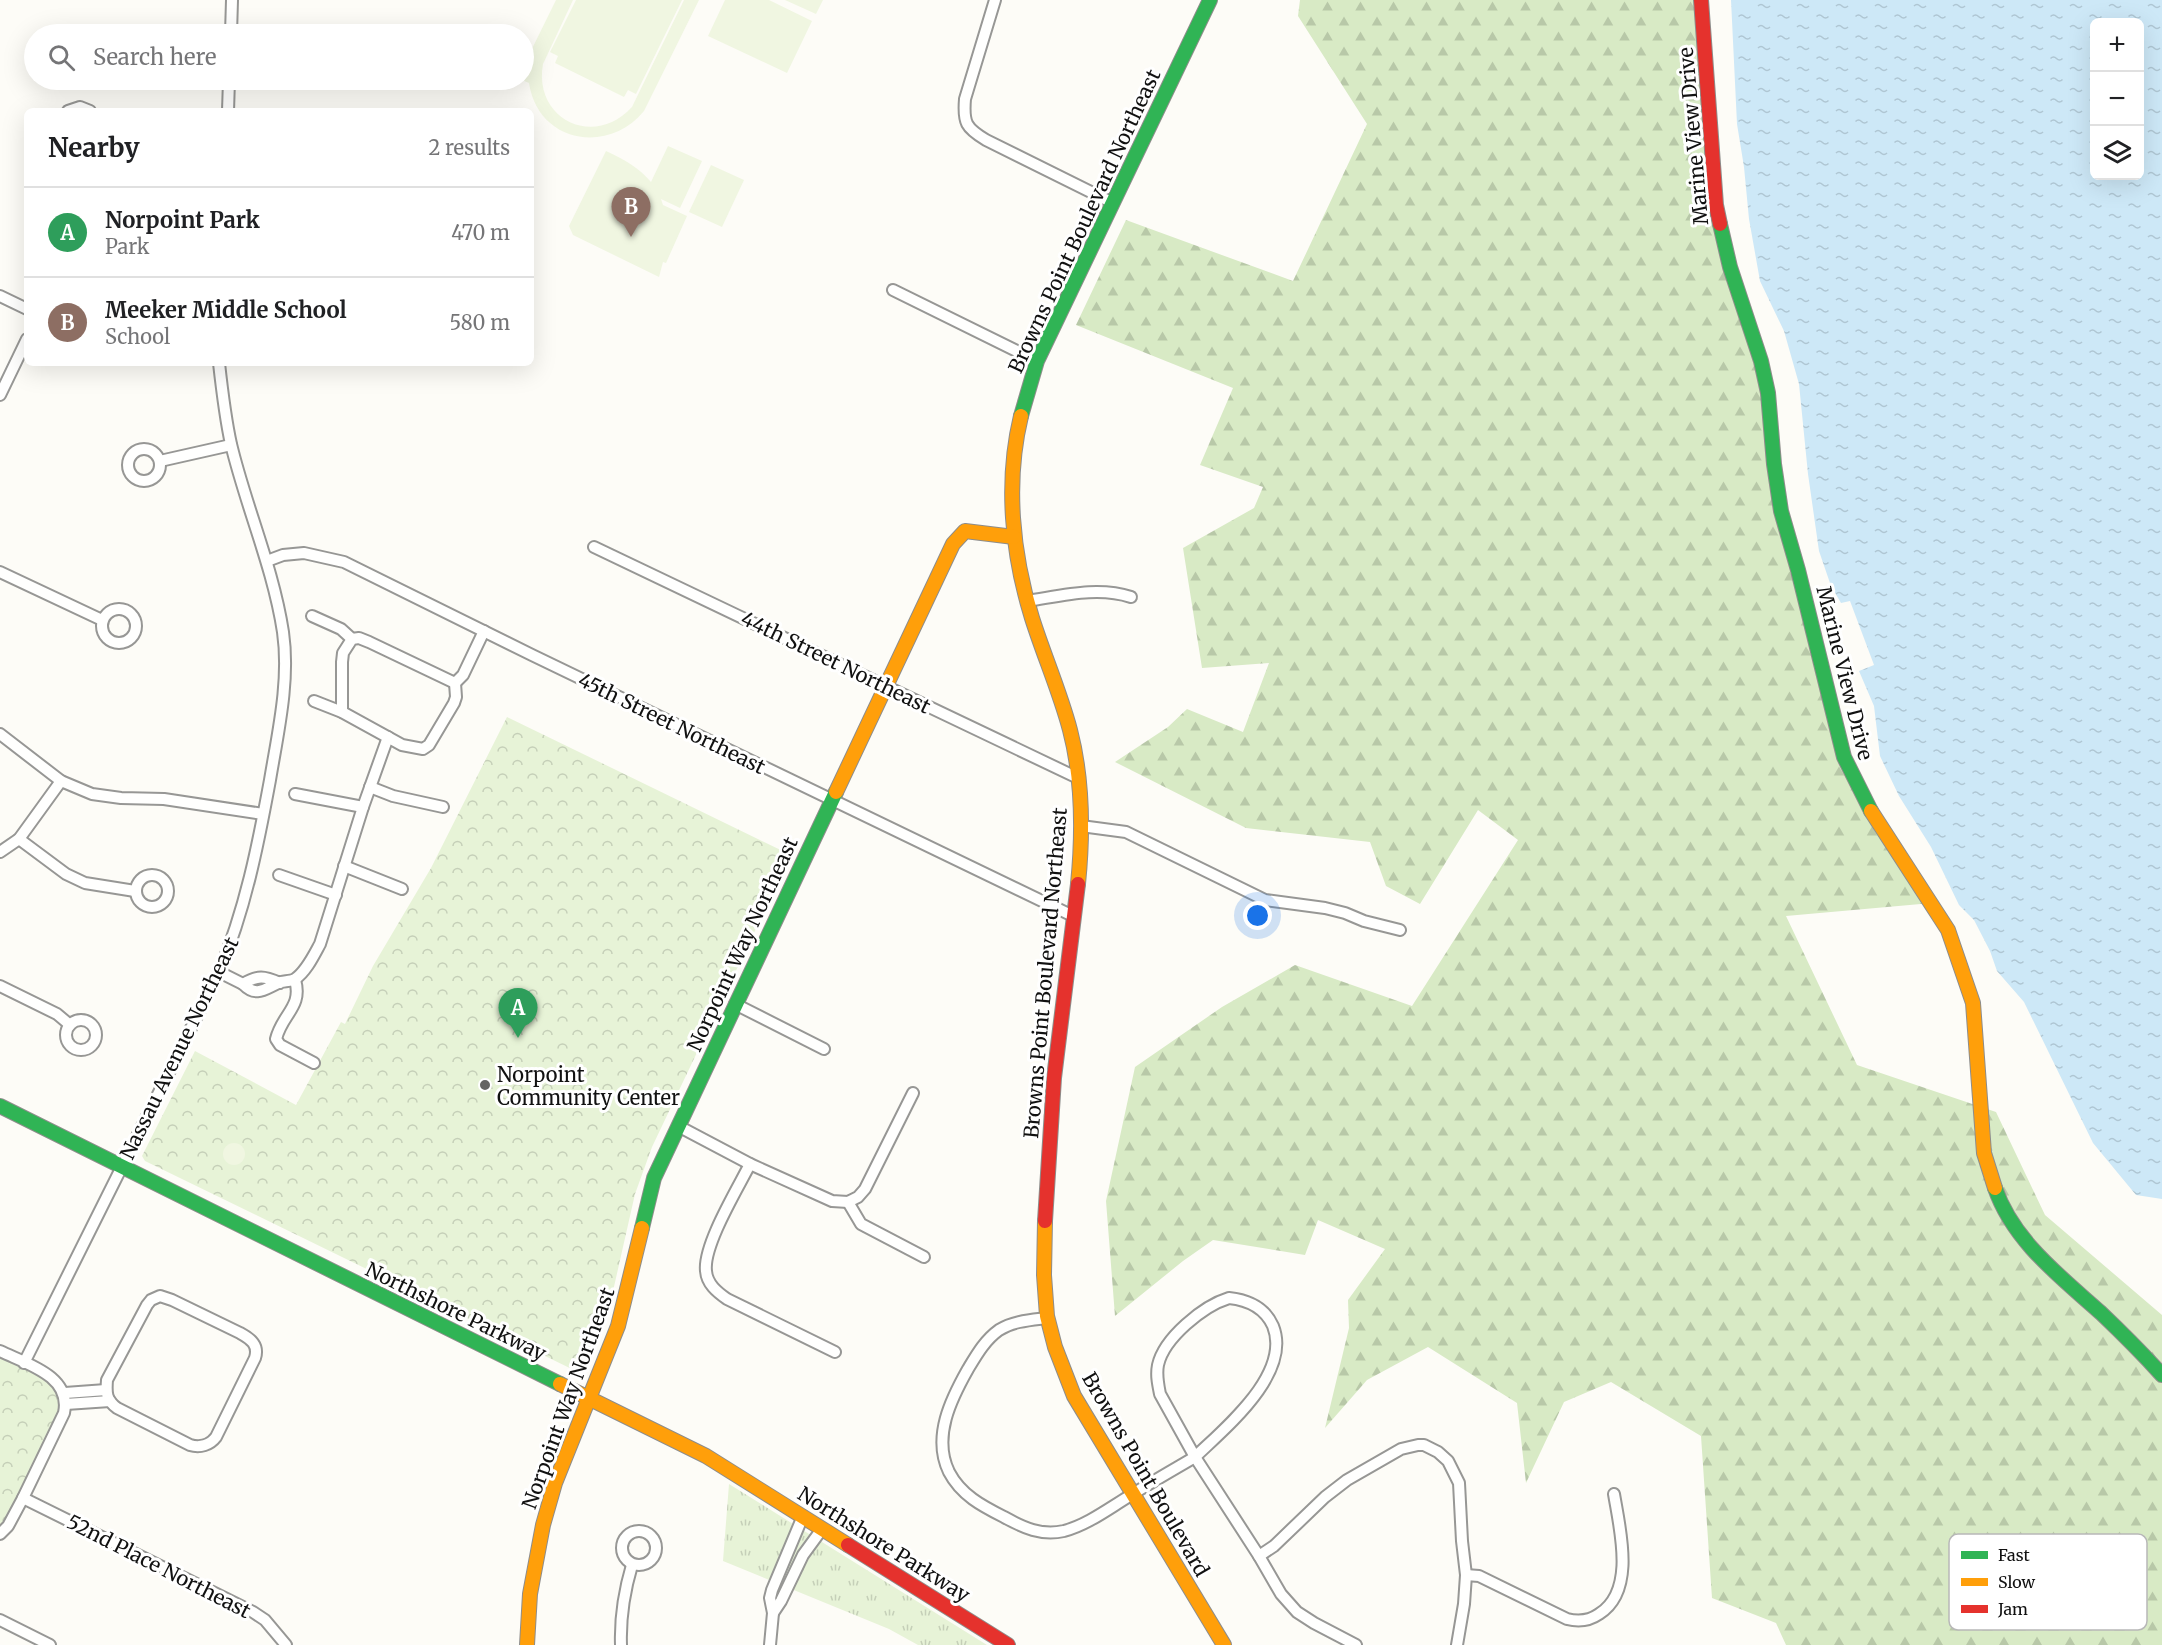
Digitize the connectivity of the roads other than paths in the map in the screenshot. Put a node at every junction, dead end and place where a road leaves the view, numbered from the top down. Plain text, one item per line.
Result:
1 (232, 0) edge
2 (995, 0) edge
3 (1210, 0) edge
4 (1701, 0) edge
5 (231, 24) edge
6 (229, 90) edge
7 (228, 108) edge
8 (1111, 202) junction
9 (893, 290) dead end
10 (0, 296) edge
11 (24, 308) edge
12 (24, 345) edge
13 (1037, 361) junction
14 (219, 366) edge
15 (0, 395) edge
16 (231, 445) junction
17 (160, 461) dead end
18 (1014, 537) junction
19 (594, 547) dead end
20 (267, 561) junction
21 (0, 572) edge
22 (1131, 597) dead end
23 (1027, 601) junction
24 (312, 616) dead end
25 (102, 620) dead end
26 (484, 631) junction
27 (352, 639) junction
28 (455, 683) junction
29 (886, 686) junction
30 (314, 701) dead end
31 (342, 712) junction
32 (0, 734) edge
33 (388, 737) junction
34 (1078, 778) junction
35 (61, 781) junction
36 (370, 787) junction
37 (295, 794) dead end
38 (832, 800) junction
39 (363, 807) junction
40 (443, 807) dead end
41 (263, 814) junction
42 (1081, 826) junction
43 (19, 839) junction
44 (0, 852) edge
45 (344, 867) junction
46 (279, 875) dead end
47 (402, 889) dead end
48 (135, 891) dead end
49 (336, 895) junction
50 (1073, 916) junction
51 (1400, 930) dead end
52 (219, 972) junction
53 (295, 980) junction
54 (0, 986) edge
55 (735, 1004) junction
56 (70, 1025) dead end
57 (824, 1049) dead end
58 (314, 1063) dead end
59 (913, 1093) dead end
60 (0, 1106) edge
61 (678, 1126) junction
62 (750, 1164) junction
63 (121, 1167) junction
64 (848, 1202) junction
65 (924, 1257) dead end
66 (1047, 1317) junction
67 (0, 1352) edge
68 (835, 1352) dead end
69 (24, 1363) junction
70 (2162, 1375) edge
71 (106, 1390) junction
72 (589, 1397) junction
73 (66, 1398) junction
74 (110, 1401) junction
75 (1195, 1457) junction
76 (1132, 1494) junction
77 (1614, 1494) dead end
78 (23, 1498) junction
79 (803, 1516) junction
80 (822, 1529) junction
81 (0, 1534) edge
82 (1259, 1556) junction
83 (632, 1565) dead end
84 (1466, 1575) junction
85 (773, 1613) junction
86 (0, 1620) edge
87 (50, 1645) edge
88 (286, 1645) edge
89 (527, 1645) edge
90 (621, 1645) edge
91 (770, 1645) edge
92 (1008, 1645) edge
93 (1224, 1645) edge
94 (1356, 1645) edge
95 (1457, 1645) edge

1 - 5 street
2 - 8 street
3 - 8 street, Browns Point Boulevard Northeast
4 - 70 street, Marine View Drive
6 - 7 street
8 - 13 street, Browns Point Boulevard Northeast
9 - 13 street
10 - 11 street
12 - 15 street
13 - 18 street, Browns Point Boulevard Northeast
14 - 16 street, Nassau Avenue Northeast
16 - 17 street
16 - 20 street, Nassau Avenue Northeast
18 - 23 street, Browns Point Boulevard Northeast
18 - 29 street, Norpoint Way Northeast
19 - 29 street, 44th Street Northeast
20 - 26 street, 45th Street Northeast
20 - 41 street, Nassau Avenue Northeast
21 - 25 street
22 - 23 street
23 - 34 street, Browns Point Boulevard Northeast
24 - 27 street
26 - 28 street
26 - 38 street, 45th Street Northeast
27 - 28 street
27 - 31 street
28 - 33 street
29 - 34 street, 44th Street Northeast
29 - 38 street, Norpoint Way Northeast
30 - 31 street
31 - 33 street
32 - 35 street
33 - 36 street
34 - 42 street, Browns Point Boulevard Northeast
35 - 41 street
35 - 43 street
36 - 39 street
36 - 40 street
37 - 39 street
38 - 50 street, 45th Street Northeast
38 - 55 street, Norpoint Way Northeast
39 - 45 street
41 - 52 street, Nassau Avenue Northeast
42 - 50 street, Browns Point Boulevard Northeast
42 - 51 street
43 - 44 street
43 - 48 street
45 - 47 street
45 - 49 street
46 - 49 street
49 - 53 street
50 - 66 street, Browns Point Boulevard Northeast
52 - 53 street
52 - 63 street, Nassau Avenue Northeast
53 - 58 street
54 - 56 street
55 - 57 street
55 - 61 street, Norpoint Way Northeast
59 - 64 street
60 - 63 street, Northshore Parkway
61 - 62 street
61 - 72 street, Norpoint Way Northeast
62 - 64 street
62 - 68 street
63 - 69 street, Nassau Avenue Northeast
63 - 72 street, Northshore Parkway
64 - 65 street
66 - 76 street, Browns Point Boulevard
66 - 76 street
67 - 69 street
69 - 73 street
71 - 73 street
71 - 74 street
71 - 74 street
72 - 79 street, Northshore Parkway
72 - 89 street, Norpoint Way Northeast
73 - 74 street
73 - 78 street
75 - 75 street
75 - 76 street
75 - 82 street
76 - 93 street, Browns Point Boulevard
77 - 84 street
78 - 81 street
78 - 88 street, 52nd Place Northeast
79 - 80 street, Northshore Parkway
79 - 85 street
80 - 85 street
80 - 92 street, Northshore Parkway
82 - 84 street
82 - 94 street
83 - 90 street
84 - 95 street
85 - 91 street
86 - 87 street

